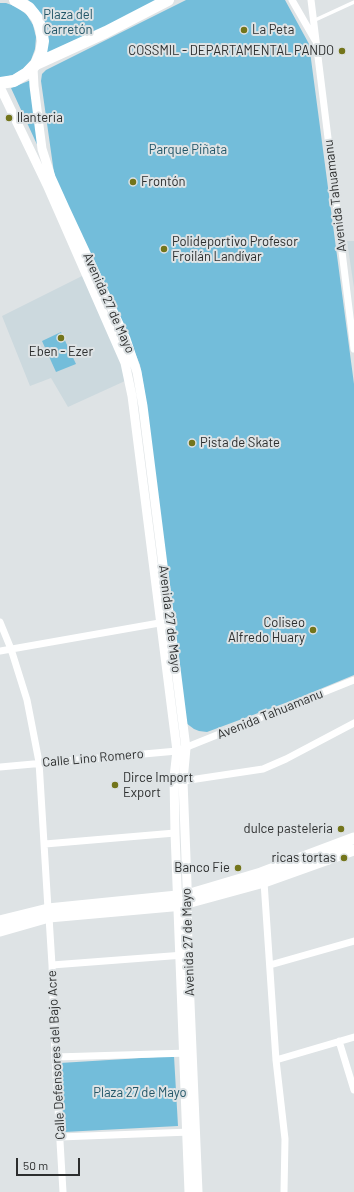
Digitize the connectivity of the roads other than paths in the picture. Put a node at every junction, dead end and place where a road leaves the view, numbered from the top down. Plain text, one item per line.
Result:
1 (15, 0) edge
2 (168, 0) edge
3 (292, 0) edge
4 (311, 0) edge
5 (354, 2) edge
6 (314, 21) junction
7 (317, 43) junction
8 (34, 66) junction
9 (0, 83) edge
10 (0, 87) edge
11 (352, 325) edge
12 (354, 349) edge
13 (171, 621) junction
14 (0, 622) edge
15 (161, 622) junction
16 (12, 649) junction
17 (0, 651) edge
18 (354, 680) edge
19 (354, 723) edge
20 (186, 748) junction
21 (176, 751) junction
22 (39, 762) junction
23 (0, 766) edge
24 (183, 781) junction
25 (175, 833) junction
26 (354, 838) edge
27 (45, 844) junction
28 (354, 850) edge
29 (264, 882) junction
30 (182, 900) junction
31 (49, 913) junction
32 (0, 921) edge
33 (0, 931) edge
34 (354, 941) edge
35 (183, 955) junction
36 (52, 965) junction
37 (270, 965) junction
38 (354, 1037) edge
39 (339, 1041) junction
40 (188, 1053) junction
41 (55, 1058) junction
42 (276, 1060) junction
43 (354, 1090) edge
44 (192, 1132) junction
45 (60, 1136) junction
46 (63, 1192) edge
47 (189, 1192) edge
48 (198, 1192) edge
49 (284, 1192) edge

1 - 8 highway
2 - 8 highway
3 - 7 street, Avenida Tahuamanu
4 - 6 street, Avenida Tahuamanu
5 - 6 lane
6 - 7 street, Avenida Tahuamanu
7 - 11 street, Avenida Tahuamanu
8 - 9 highway
8 - 13 main road, Avenida 27 de Mayo
10 - 15 main road, Avenida 27 de Mayo
11 - 12 street, Avenida Tahuamanu
13 - 15 street
13 - 20 main road, Avenida 27 de Mayo
14 - 16 street, Calle Defensores del Bajo Acre
15 - 16 street
15 - 21 main road, Avenida 27 de Mayo
16 - 17 street
16 - 22 street, Calle Defensores del Bajo Acre
18 - 20 street, Avenida Tahuamanu
19 - 24 street
20 - 21 street, Calle Lino Romero
20 - 24 main road, Avenida 27 de Mayo
21 - 22 street, Calle Lino Romero
21 - 25 main road, Avenida 27 de Mayo
22 - 23 street, Calle Lino Romero
22 - 27 street, Calle Defensores del Bajo Acre
24 - 30 main road, Avenida 27 de Mayo
25 - 27 street
25 - 30 main road, Avenida 27 de Mayo
26 - 30 main road
27 - 31 street, Calle Defensores del Bajo Acre
28 - 29 main road
29 - 30 main road
29 - 37 street
30 - 31 main road
30 - 35 main road, Avenida 27 de Mayo
31 - 32 main road
31 - 33 main road
31 - 36 street, Calle Defensores del Bajo Acre
34 - 37 street
35 - 36 street
35 - 40 main road, Avenida 27 de Mayo
36 - 41 street, Calle Defensores del Bajo Acre
37 - 42 street
38 - 39 street
39 - 42 street
39 - 43 street
40 - 41 street
40 - 44 main road, Avenida 27 de Mayo
41 - 45 street, Calle Defensores del Bajo Acre
42 - 49 street
44 - 45 street
44 - 47 main road, Avenida 27 de Mayo
44 - 48 main road, Avenida 27 de Mayo
45 - 46 street, Calle Defensores del Bajo Acre

